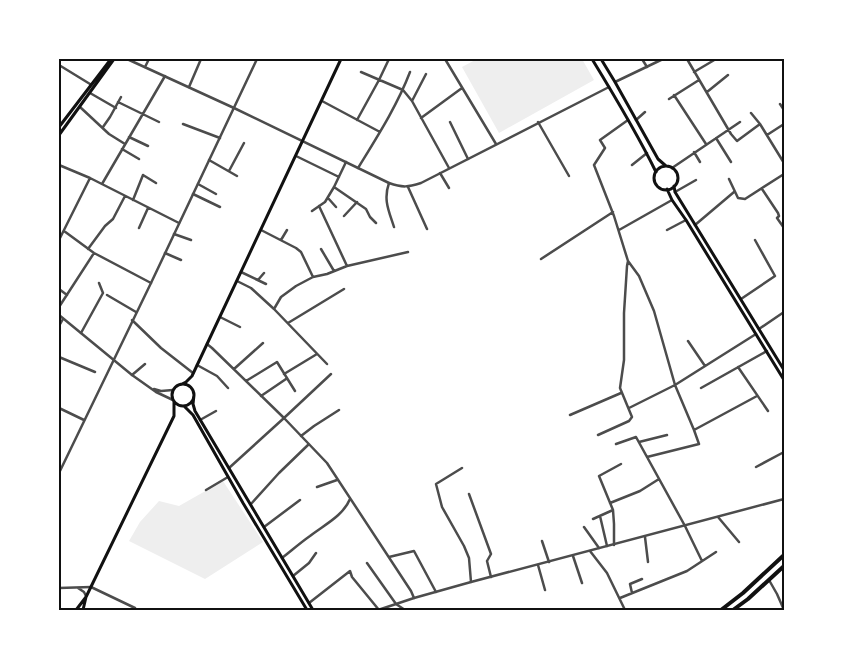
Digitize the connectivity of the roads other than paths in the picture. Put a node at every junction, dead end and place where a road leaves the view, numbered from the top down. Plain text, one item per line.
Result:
1 (112, 59) edge
2 (127, 59) edge
3 (149, 59) edge
4 (202, 59) edge
5 (257, 59) edge
6 (341, 59) edge
7 (389, 59) edge
8 (445, 59) edge
9 (592, 59) edge
10 (601, 59) edge
11 (642, 59) edge
12 (664, 59) edge
13 (687, 59) edge
14 (716, 59) edge
15 (59, 64) edge
16 (145, 67) junction
17 (647, 67) junction
18 (361, 72) dead end
19 (410, 72) dead end
20 (694, 72) junction
21 (426, 74) dead end
22 (728, 75) dead end
23 (165, 76) junction
24 (379, 80) junction
25 (699, 80) junction
26 (615, 82) junction
27 (90, 84) junction
28 (189, 87) junction
29 (609, 87) junction
30 (462, 88) junction
31 (403, 90) junction
32 (707, 92) junction
33 (90, 93) junction
34 (674, 95) junction
35 (121, 97) dead end
36 (669, 99) dead end
37 (322, 101) junction
38 (412, 101) junction
39 (118, 102) junction
40 (780, 104) dead end
41 (80, 107) junction
42 (116, 108) junction
43 (234, 108) junction
44 (784, 110) edge
45 (645, 112) dead end
46 (751, 113) dead end
47 (143, 114) junction
48 (421, 118) junction
49 (357, 120) junction
50 (628, 120) junction
51 (636, 120) junction
52 (159, 122) dead end
53 (450, 122) dead end
54 (538, 122) junction
55 (740, 122) dead end
56 (183, 124) dead end
57 (760, 124) junction
58 (784, 125) edge
59 (59, 127) edge
60 (103, 127) junction
61 (728, 129) junction
62 (380, 132) junction
63 (59, 135) edge
64 (767, 135) junction
65 (129, 137) junction
66 (220, 138) junction
67 (716, 138) junction
68 (303, 141) junction
69 (244, 143) dead end
70 (125, 144) junction
71 (496, 144) junction
72 (706, 144) junction
73 (148, 146) dead end
74 (122, 149) junction
75 (694, 152) junction
76 (647, 153) junction
77 (296, 156) junction
78 (468, 158) junction
79 (139, 159) dead end
80 (209, 160) junction
81 (346, 162) junction
82 (700, 162) dead end
83 (731, 162) dead end
84 (784, 163) edge
85 (59, 166) edge
86 (632, 166) dead end
87 (666, 166) junction
88 (358, 168) junction
89 (449, 168) junction
90 (672, 168) junction
91 (229, 171) junction
92 (656, 172) junction
93 (440, 173) junction
94 (784, 175) edge
95 (237, 176) dead end
96 (569, 176) dead end
97 (339, 177) junction
98 (90, 178) junction
99 (729, 179) dead end
100 (696, 180) dead end
101 (156, 183) dead end
102 (389, 183) junction
103 (102, 184) junction
104 (198, 184) junction
105 (674, 186) junction
106 (334, 187) junction
107 (408, 187) junction
108 (449, 188) dead end
109 (667, 189) junction
110 (762, 189) junction
111 (675, 192) junction
112 (735, 192) junction
113 (193, 194) junction
114 (216, 194) dead end
115 (125, 196) junction
116 (328, 198) junction
117 (133, 200) junction
118 (672, 200) junction
119 (357, 202) junction
120 (319, 206) junction
121 (220, 207) dead end
122 (336, 207) dead end
123 (148, 208) junction
124 (312, 211) dead end
125 (613, 212) junction
126 (344, 216) dead end
127 (686, 220) junction
128 (376, 223) dead end
129 (179, 224) junction
130 (695, 225) junction
131 (394, 227) dead end
132 (139, 228) dead end
133 (784, 228) edge
134 (427, 229) dead end
135 (64, 230) junction
136 (261, 230) junction
137 (287, 230) dead end
138 (619, 230) junction
139 (667, 230) dead end
140 (174, 234) junction
141 (59, 240) edge
142 (191, 240) dead end
143 (281, 240) junction
144 (756, 240) dead end
145 (88, 248) junction
146 (321, 250) dead end
147 (94, 252) junction
148 (408, 252) dead end
149 (165, 253) junction
150 (541, 259) dead end
151 (181, 260) dead end
152 (628, 261) junction
153 (347, 266) junction
154 (334, 271) junction
155 (241, 272) junction
156 (264, 273) dead end
157 (313, 277) junction
158 (258, 280) junction
159 (237, 281) junction
160 (99, 283) dead end
161 (151, 283) junction
162 (266, 284) dead end
163 (59, 289) edge
164 (344, 290) dead end
165 (67, 295) junction
166 (106, 295) dead end
167 (741, 299) junction
168 (59, 307) edge
169 (274, 309) junction
170 (136, 312) junction
171 (784, 313) edge
172 (59, 315) edge
173 (220, 317) junction
174 (64, 319) junction
175 (132, 320) junction
176 (288, 323) junction
177 (59, 326) edge
178 (240, 327) dead end
179 (759, 329) junction
180 (81, 333) junction
181 (756, 334) junction
182 (688, 341) dead end
183 (263, 343) dead end
184 (207, 344) junction
185 (767, 351) junction
186 (317, 354) junction
187 (59, 357) edge
188 (113, 359) junction
189 (145, 364) dead end
190 (327, 364) dead end
191 (197, 365) junction
192 (705, 366) junction
193 (738, 367) junction
194 (234, 369) junction
195 (784, 370) edge
196 (95, 372) dead end
197 (284, 374) junction
198 (331, 374) dead end
199 (132, 375) junction
200 (192, 375) junction
201 (286, 379) junction
202 (784, 380) edge
203 (246, 381) junction
204 (182, 384) junction
205 (675, 385) junction
206 (228, 388) dead end
207 (701, 388) dead end
208 (153, 389) junction
209 (173, 390) junction
210 (295, 391) dead end
211 (193, 393) junction
212 (621, 393) junction
213 (261, 396) junction
214 (757, 396) junction
215 (174, 401) junction
216 (183, 406) junction
217 (59, 408) edge
218 (629, 408) junction
219 (339, 410) dead end
220 (216, 411) dead end
221 (768, 411) dead end
222 (570, 415) dead end
223 (174, 416) junction
224 (284, 418) junction
225 (84, 420) junction
226 (200, 420) junction
227 (694, 430) junction
228 (667, 434) dead end
229 (598, 435) dead end
230 (302, 436) junction
231 (639, 442) junction
232 (309, 444) junction
233 (616, 444) dead end
234 (784, 452) edge
235 (647, 457) junction
236 (622, 464) dead end
237 (756, 467) dead end
238 (229, 468) junction
239 (462, 468) dead end
240 (59, 473) edge
241 (228, 477) junction
242 (659, 479) junction
243 (338, 480) junction
244 (317, 487) dead end
245 (206, 490) dead end
246 (469, 494) dead end
247 (350, 498) junction
248 (784, 499) edge
249 (300, 500) dead end
250 (610, 503) junction
251 (250, 504) junction
252 (613, 510) junction
253 (600, 516) junction
254 (718, 517) junction
255 (593, 519) dead end
256 (685, 526) junction
257 (264, 527) junction
258 (584, 527) dead end
259 (645, 536) junction
260 (542, 541) dead end
261 (739, 542) dead end
262 (614, 545) junction
263 (607, 547) junction
264 (600, 549) junction
265 (590, 551) junction
266 (716, 552) dead end
267 (316, 553) dead end
268 (784, 555) edge
269 (572, 556) junction
270 (389, 557) junction
271 (282, 558) junction
272 (702, 561) junction
273 (367, 562) dead end
274 (549, 562) junction
275 (648, 562) dead end
276 (538, 565) junction
277 (784, 566) edge
278 (293, 576) junction
279 (491, 577) junction
280 (642, 579) dead end
281 (769, 580) junction
282 (471, 582) junction
283 (582, 583) dead end
284 (76, 587) junction
285 (91, 587) junction
286 (59, 588) edge
287 (545, 590) dead end
288 (436, 592) junction
289 (632, 593) junction
290 (86, 597) junction
291 (414, 598) junction
292 (620, 598) junction
293 (309, 603) junction
294 (396, 604) junction
295 (135, 608) dead end
296 (76, 610) edge
297 (83, 610) edge
298 (307, 610) edge
299 (313, 610) edge
300 (379, 610) edge
301 (405, 610) edge
302 (625, 610) edge
303 (721, 610) edge
304 (733, 610) edge
305 (784, 610) edge

1 - 27 main road
1 - 33 main road
2 - 16 street
3 - 16 street
4 - 28 street
5 - 43 street
6 - 37 main road
7 - 24 street
8 - 30 street
9 - 29 main road
10 - 26 main road
11 - 17 street
12 - 17 street
13 - 20 street
14 - 20 street
15 - 27 street
16 - 23 street
17 - 26 street
18 - 24 street
19 - 31 street
20 - 25 street
21 - 38 street
22 - 32 street
23 - 28 street
23 - 47 street
24 - 31 street
24 - 49 street
25 - 32 street
25 - 34 street
26 - 51 main road
27 - 59 main road
28 - 43 street
29 - 50 main road
29 - 54 street
30 - 48 street
30 - 71 street
31 - 38 street
31 - 62 street
32 - 61 street
33 - 41 main road
33 - 42 street
34 - 36 street
34 - 72 street
35 - 39 street
37 - 49 street
37 - 68 main road
38 - 48 street
39 - 42 street
39 - 47 street
40 - 44 street
41 - 60 street
41 - 63 main road
42 - 60 street
43 - 66 street
43 - 68 street
45 - 51 street
46 - 57 street
47 - 52 street
47 - 65 street
48 - 89 street
49 - 62 street
50 - 76 main road
50 - 125 street
51 - 87 main road
53 - 78 street
54 - 71 street
54 - 96 street
55 - 61 street
56 - 66 street
57 - 61 street
57 - 64 street
58 - 64 street
60 - 70 street
61 - 67 street
62 - 88 street
64 - 84 street
65 - 70 street
65 - 73 street
66 - 80 street
67 - 72 street
67 - 83 street
68 - 77 main road
68 - 81 street
69 - 91 street
70 - 74 street
71 - 78 street
72 - 75 street
74 - 79 street
74 - 103 street
75 - 82 street
75 - 90 street
76 - 86 street
76 - 92 main road
77 - 97 street
77 - 136 main road
78 - 89 street
80 - 91 street
80 - 104 street
81 - 88 street
81 - 97 street
85 - 98 street
87 - 90 main road
87 - 92 main road
88 - 102 street
89 - 93 street
90 - 105 main road
91 - 95 street
92 - 109 main road
93 - 107 street
93 - 108 street
94 - 110 street
97 - 106 street
98 - 103 street
98 - 135 street
99 - 112 street
100 - 111 street
101 - 117 street
102 - 107 street
102 - 131 street
103 - 115 street
104 - 113 street
104 - 114 street
105 - 109 main road
105 - 111 main road
106 - 116 street
106 - 119 street
107 - 134 street
109 - 118 main road
110 - 112 street
110 - 133 street
111 - 130 main road
112 - 130 street
113 - 121 street
113 - 129 street
115 - 117 street
115 - 145 street
116 - 120 street
116 - 122 street
117 - 123 street
118 - 127 main road
118 - 138 street
119 - 126 street
119 - 128 street
120 - 124 street
120 - 153 street
123 - 129 street
123 - 132 street
125 - 138 street
125 - 150 street
127 - 139 street
127 - 181 main road
129 - 140 street
130 - 167 main road
135 - 141 street
135 - 145 street
136 - 143 street
136 - 155 main road
137 - 143 street
138 - 152 street
140 - 142 street
140 - 149 street
143 - 157 street
144 - 167 street
145 - 147 street
146 - 154 street
147 - 161 street
147 - 165 street
148 - 153 street
149 - 151 street
149 - 161 street
152 - 205 street
152 - 212 street
153 - 154 street
154 - 157 street
155 - 158 street
155 - 159 main road
156 - 158 street
157 - 169 street
158 - 162 street
159 - 169 street
159 - 173 main road
160 - 180 street
161 - 170 street
163 - 165 street
164 - 176 street
165 - 168 street
166 - 170 street
167 - 179 main road
169 - 176 street
170 - 175 street
171 - 179 street
172 - 174 street
173 - 178 street
173 - 184 main road
174 - 177 street
174 - 180 street
175 - 188 street
175 - 200 street
176 - 186 street
179 - 195 main road
180 - 188 street
181 - 185 main road
181 - 192 street
182 - 192 street
183 - 194 street
184 - 191 main road
184 - 194 street
185 - 193 street
185 - 202 main road
186 - 190 street
186 - 197 street
187 - 196 street
188 - 199 street
188 - 225 street
189 - 199 street
191 - 200 main road
191 - 206 street
192 - 205 street
193 - 207 street
193 - 214 street
194 - 203 street
197 - 201 street
197 - 203 street
198 - 224 street
199 - 208 street
200 - 204 main road
200 - 211 main road
201 - 210 street
201 - 213 street
203 - 213 street
204 - 209 main road
204 - 211 main road
205 - 218 street
205 - 227 street
208 - 209 street
208 - 215 street
209 - 215 main road
211 - 216 main road
211 - 226 main road
212 - 218 street
212 - 222 street
213 - 224 street
214 - 221 street
214 - 227 street
215 - 216 main road
215 - 223 main road
216 - 223 main road
216 - 241 main road
217 - 225 street
218 - 229 street
219 - 230 street
220 - 226 street
223 - 285 main road
224 - 230 street
224 - 238 street
225 - 240 street
226 - 238 main road
227 - 235 street
228 - 231 street
230 - 232 street
231 - 233 street
231 - 235 street
232 - 243 street
232 - 251 street
234 - 237 street
235 - 242 street
236 - 250 street
238 - 251 main road
239 - 282 street
241 - 245 street
241 - 298 main road
242 - 250 street
242 - 256 street
243 - 244 street
243 - 247 street
246 - 279 street
247 - 270 street
247 - 271 street
248 - 254 street
249 - 257 street
250 - 252 street
251 - 257 main road
252 - 253 street
252 - 262 street
253 - 255 street
253 - 263 street
254 - 256 street
254 - 261 street
256 - 259 street
256 - 272 street
257 - 271 main road
258 - 264 street
259 - 262 street
259 - 275 street
260 - 274 street
262 - 263 street
263 - 264 street
264 - 265 street
265 - 269 street
265 - 292 street
266 - 272 street
267 - 278 street
268 - 303 main road
269 - 274 street
269 - 283 street
270 - 288 street
270 - 291 street
271 - 278 main road
272 - 289 street
273 - 294 street
274 - 276 street
276 - 279 street
276 - 287 street
277 - 281 main road
278 - 293 main road
279 - 282 street
280 - 289 street
281 - 304 main road
281 - 305 street
282 - 288 street
284 - 285 street
284 - 286 street
284 - 290 street
285 - 290 main road
285 - 295 street
288 - 291 street
289 - 292 street
290 - 296 main road
290 - 297 main road
291 - 294 street
292 - 302 street
293 - 299 main road
293 - 300 street
294 - 300 street
294 - 301 street

